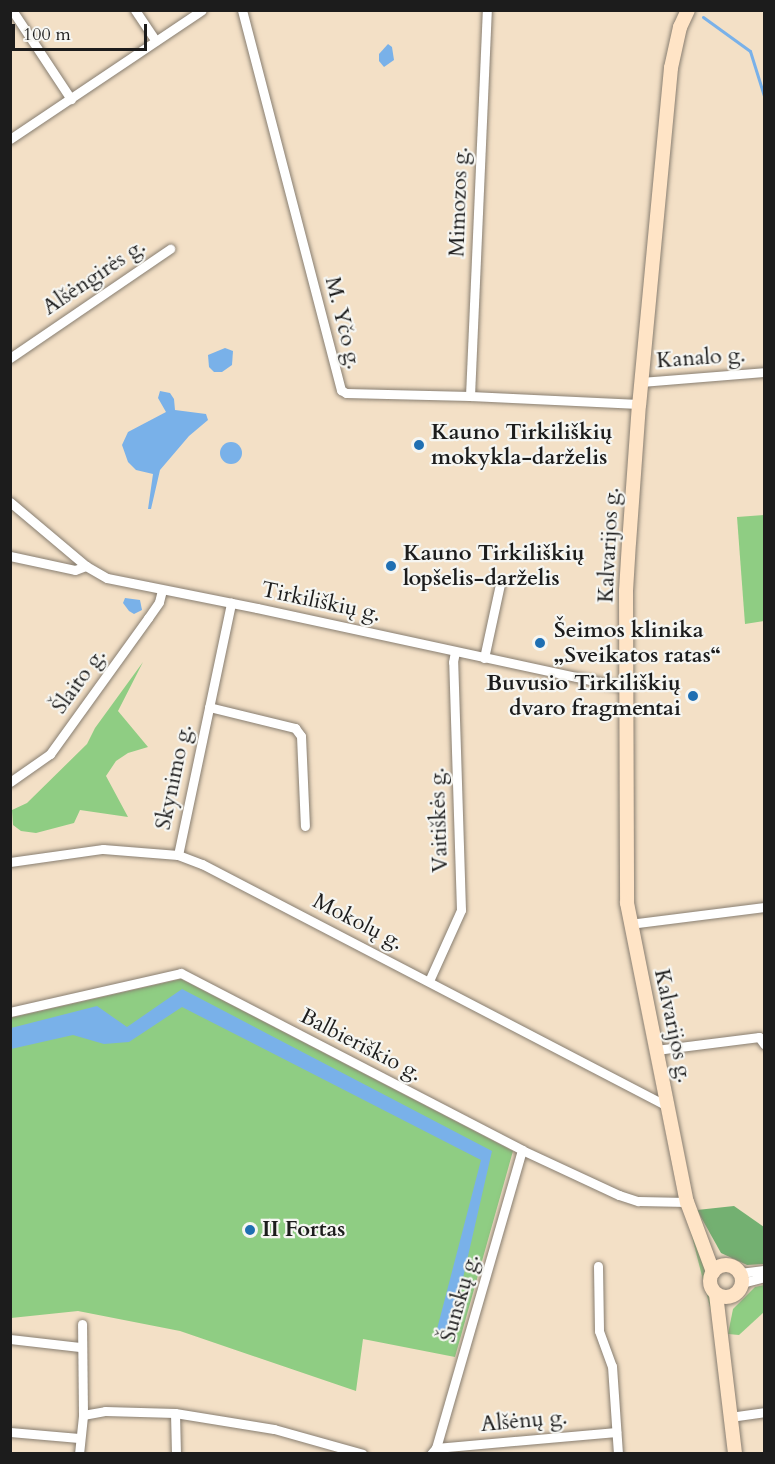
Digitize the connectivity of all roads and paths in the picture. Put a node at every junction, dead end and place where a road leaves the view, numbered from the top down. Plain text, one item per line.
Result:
1 (12, 10) edge
2 (135, 10) edge
3 (202, 10) edge
4 (242, 10) edge
5 (487, 10) edge
6 (688, 10) edge
7 (156, 41) junction
8 (71, 99) junction
9 (10, 139) edge
10 (170, 249) dead end
11 (10, 358) edge
12 (765, 372) edge
13 (641, 382) junction
14 (470, 396) junction
15 (639, 404) junction
16 (10, 502) edge
17 (10, 556) edge
18 (86, 566) junction
19 (500, 584) dead end
20 (162, 590) junction
21 (231, 603) junction
22 (455, 652) junction
23 (484, 658) junction
24 (626, 688) junction
25 (209, 707) junction
26 (10, 782) edge
27 (305, 826) dead end
28 (178, 855) junction
29 (10, 862) edge
30 (765, 907) edge
31 (630, 924) junction
32 (429, 981) junction
33 (10, 1012) edge
34 (765, 1044) edge
35 (657, 1050) junction
36 (668, 1106) junction
37 (522, 1150) junction
38 (687, 1202) junction
39 (694, 1224) junction
40 (727, 1265) junction
41 (598, 1266) dead end
42 (765, 1270) edge
43 (713, 1272) junction
44 (765, 1277) edge
45 (741, 1278) junction
46 (723, 1296) junction
47 (82, 1324) dead end
48 (10, 1339) edge
49 (80, 1347) junction
50 (765, 1412) edge
51 (175, 1413) junction
52 (83, 1415) junction
53 (730, 1417) junction
54 (10, 1432) edge
55 (616, 1432) junction
56 (79, 1438) junction
57 (433, 1451) edge
58 (79, 1454) edge
59 (176, 1454) edge
60 (363, 1454) edge
61 (618, 1454) edge
62 (735, 1454) edge

1 - 8 street
2 - 7 street
3 - 7 street
4 - 14 street, M. Yčo g.
5 - 14 street, Mimozos g.
6 - 13 main road, Kalvarijos g.
7 - 8 street
8 - 9 street
10 - 11 street, Alšėngirės g.
12 - 13 street, Kanalo g.
13 - 15 main road, Kalvarijos g.
14 - 15 street, M. Yčo g.
15 - 24 main road, Kalvarijos g.
16 - 18 street
17 - 18 street, Tirkiliškių g.
18 - 20 street, Tirkiliškių g.
19 - 23 street
20 - 21 street, Tirkiliškių g.
20 - 26 street, Šlaito g.
21 - 22 street, Tirkiliškių g.
21 - 25 street, Skynimo g.
22 - 23 street, Tirkiliškių g.
22 - 32 street, Vaitiškės g.
23 - 24 street, Tirkiliškių g.
24 - 31 main road, Kalvarijos g.
25 - 27 street, Skynimo g.
25 - 28 street, Skynimo g.
28 - 29 street, Mokolų g.
28 - 32 street, Mokolų g.
30 - 31 street
31 - 35 main road, Kalvarijos g.
32 - 36 street, Mokolų g.
33 - 37 street, Balbieriškio g.
34 - 35 street
35 - 36 main road, Kalvarijos g.
36 - 38 main road, Kalvarijos g.
37 - 38 street, Balbieriškio g.
37 - 57 street, Šunskų g.
38 - 39 main road, Kalvarijos g.
39 - 40 main road, Kalvarijos g.
39 - 43 main road, Kalvarijos g.
40 - 43 main road
40 - 45 main road
41 - 55 street
42 - 45 street
43 - 46 main road
44 - 45 street
45 - 46 main road
46 - 53 main road
47 - 49 street
48 - 49 street
49 - 52 street
50 - 53 street
51 - 52 street
51 - 59 street
51 - 60 street
52 - 56 street
53 - 62 main road
54 - 56 street
55 - 57 street, Alšėnų g.
55 - 61 street
56 - 58 street

